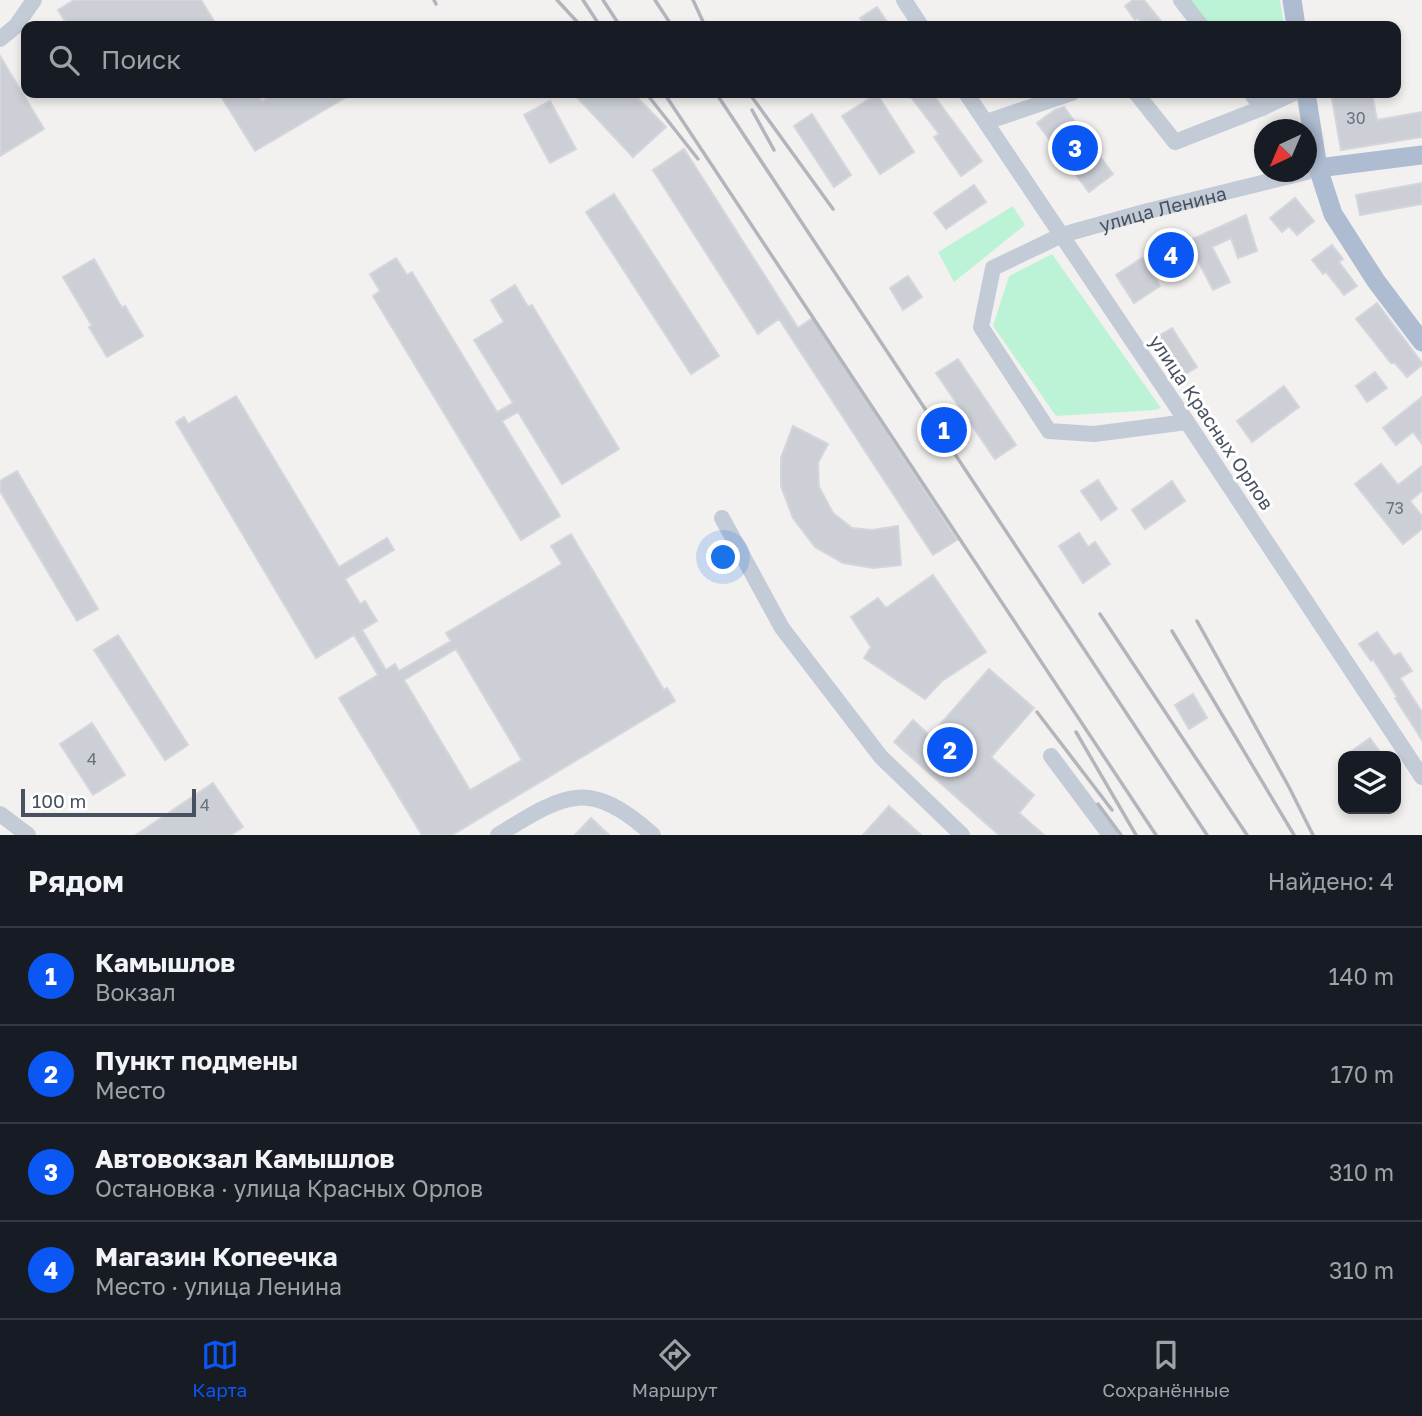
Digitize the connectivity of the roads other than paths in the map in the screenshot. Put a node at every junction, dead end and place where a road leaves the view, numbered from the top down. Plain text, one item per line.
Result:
1 (34, 0) edge
2 (904, 0) edge
3 (1181, 0) edge
4 (1292, 0) edge
5 (918, 21) edge
6 (1197, 21) edge
7 (1295, 21) edge
8 (0, 39) edge
9 (969, 98) edge
10 (1057, 98) edge
11 (1140, 98) edge
12 (1255, 98) edge
13 (1283, 98) edge
14 (1306, 98) edge
15 (1262, 108) junction
16 (1307, 119) edge
17 (986, 122) junction
18 (1422, 155) edge
19 (1317, 169) edge
20 (1263, 182) edge
21 (1316, 182) edge
22 (1062, 235) junction
23 (1422, 342) edge
24 (1187, 422) junction
25 (722, 518) dead end
26 (1051, 756) dead end
27 (1422, 776) edge
28 (0, 814) edge
29 (509, 832) edge
30 (28, 835) edge
31 (653, 835) edge
32 (962, 835) edge
33 (1110, 835) edge

1 - 8 street
2 - 5 street
3 - 6 street
4 - 7 main road
9 - 17 street, улица Красных Орлов
10 - 17 street
11 - 15 street
12 - 15 street
13 - 15 street
14 - 16 main road
17 - 22 street, улица Красных Орлов
18 - 19 main road, улица Ленина
20 - 22 street, улица Ленина
21 - 23 main road
22 - 24 street, улица Красных Орлов
22 - 24 street, улица Ленина
24 - 27 street, улица Красных Орлов
25 - 32 street
26 - 33 street
28 - 30 street
29 - 31 street

